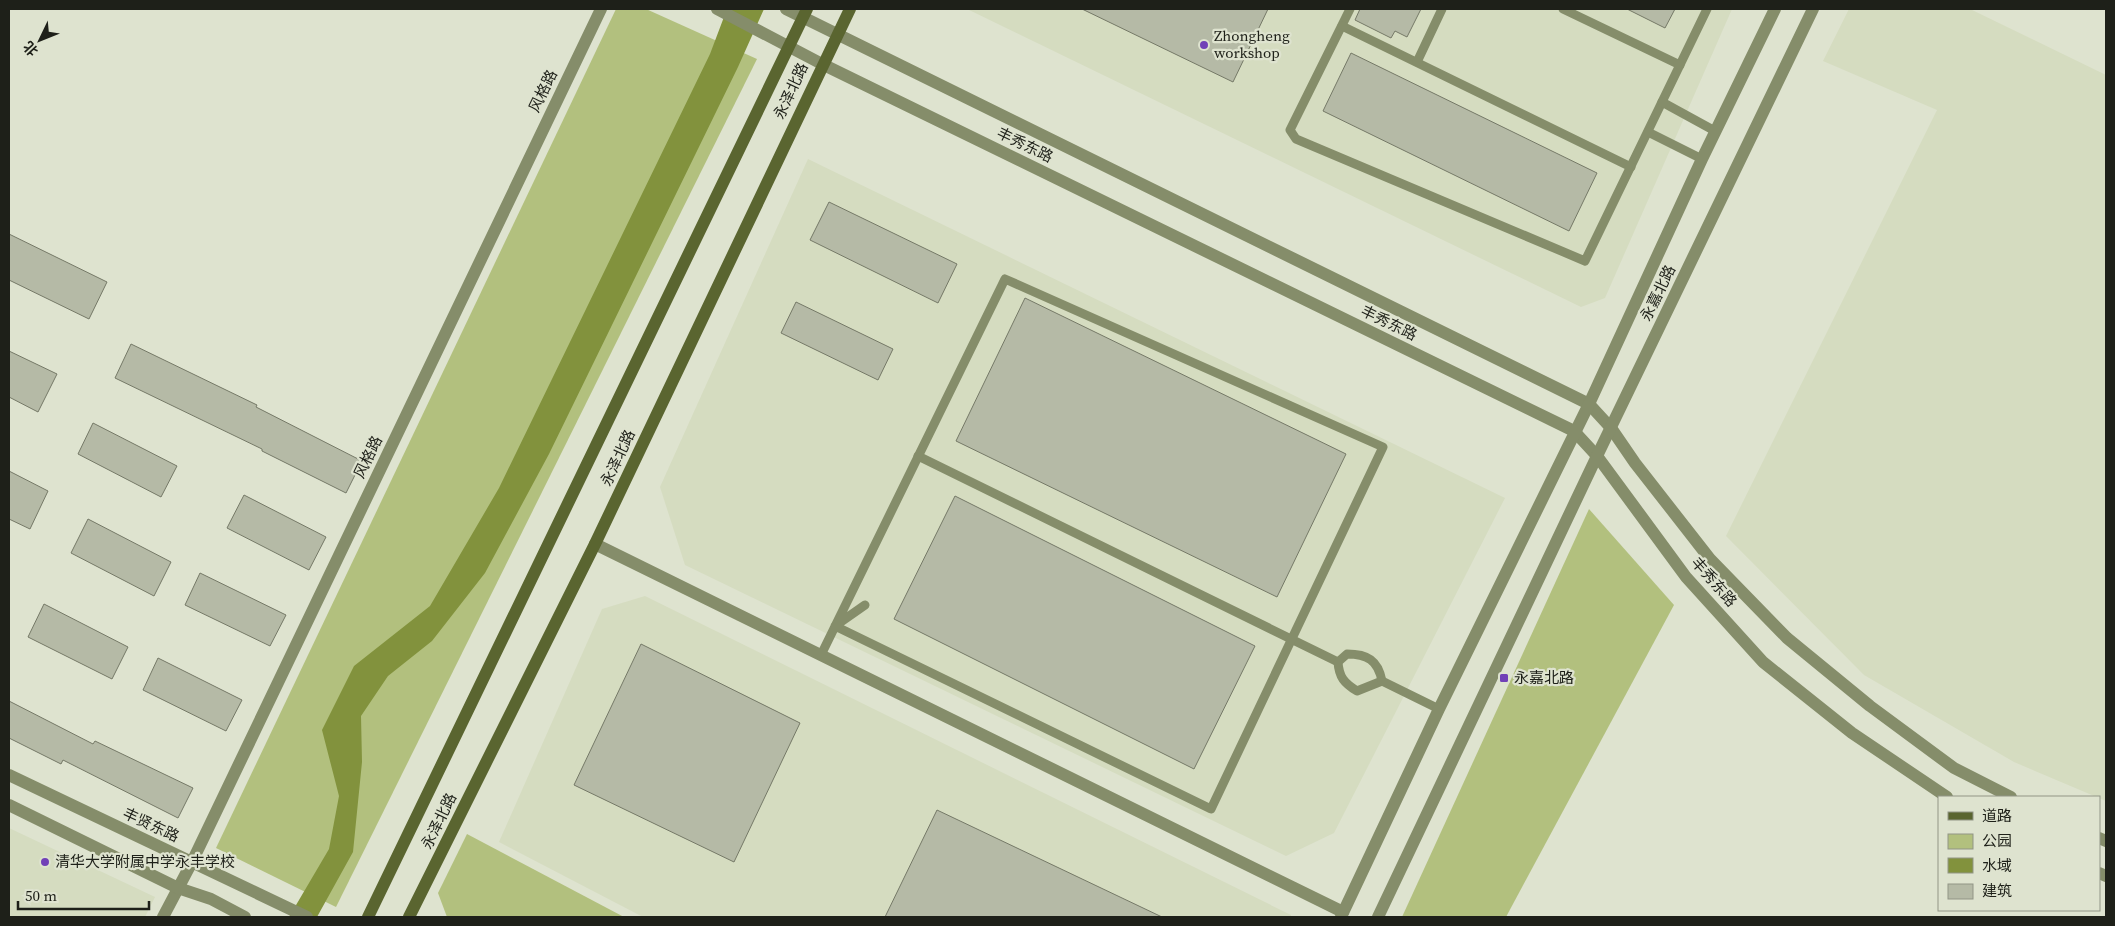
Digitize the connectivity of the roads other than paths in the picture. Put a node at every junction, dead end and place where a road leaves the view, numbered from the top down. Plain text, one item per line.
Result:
1 (601, 9) edge
2 (717, 9) edge
3 (786, 9) edge
4 (850, 9) edge
5 (1350, 9) edge
6 (1442, 9) edge
7 (1563, 9) edge
8 (1707, 9) edge
9 (1775, 9) edge
10 (1813, 9) edge
11 (805, 13) edge
12 (1342, 26) junction
13 (837, 35) junction
14 (789, 46) junction
15 (1417, 62) junction
16 (822, 64) junction
17 (1680, 65) junction
18 (1662, 102) junction
19 (1715, 131) junction
20 (1648, 132) junction
21 (1702, 159) junction
22 (1631, 167) junction
23 (1589, 404) junction
24 (1611, 428) junction
25 (1574, 431) junction
26 (918, 456) junction
27 (1597, 456) junction
28 (595, 544) junction
29 (865, 605) dead end
30 (835, 626) junction
31 (1291, 641) junction
32 (821, 655) junction
33 (1338, 662) junction
34 (1382, 681) junction
35 (1439, 709) junction
36 (9, 775) edge
37 (1946, 796) edge
38 (2009, 796) edge
39 (9, 805) edge
40 (192, 862) junction
41 (178, 888) junction
42 (1342, 915) edge
43 (163, 917) edge
44 (245, 917) edge
45 (307, 917) edge
46 (368, 917) edge
47 (409, 917) edge
48 (1378, 917) edge

1 - 40 street, 风格路
2 - 14 street, 丰秀东路
3 - 11 street, 丰秀东路
4 - 13 main road, 永泽北路
5 - 12 lane
6 - 15 lane
7 - 17 lane
8 - 17 lane
9 - 19 street, 永嘉北路
10 - 24 street, 永嘉北路
11 - 13 street, 丰秀东路
11 - 14 main road, 永泽北路
12 - 15 lane
12 - 22 lane
13 - 16 main road, 永泽北路
13 - 23 street, 丰秀东路
14 - 16 street, 丰秀东路
14 - 46 main road, 永泽北路
15 - 22 lane
16 - 25 street, 丰秀东路
16 - 28 main road, 永泽北路
17 - 18 lane
18 - 19 lane
18 - 20 lane
19 - 21 street, 永嘉北路
20 - 21 lane
20 - 22 lane
21 - 23 street, 永嘉北路
23 - 24 street, 丰秀东路
23 - 25 street, 永嘉北路
24 - 27 street, 永嘉北路
24 - 38 street, 丰秀东路
25 - 27 street, 丰秀东路
25 - 35 street, 永嘉北路
26 - 30 lane
26 - 31 lane
26 - 31 lane
27 - 37 street, 丰秀东路
27 - 48 street, 永嘉北路
28 - 32 street
28 - 47 main road, 永泽北路
29 - 30 lane
30 - 31 lane
30 - 32 lane
31 - 33 lane
32 - 42 street
33 - 34 lane
33 - 34 lane
34 - 35 lane
35 - 42 street, 永嘉北路
36 - 40 street, 丰贤东路
39 - 41 street
40 - 41 street, 风格路
40 - 45 street, 丰贤东路
41 - 43 street, 风格路
41 - 44 street

